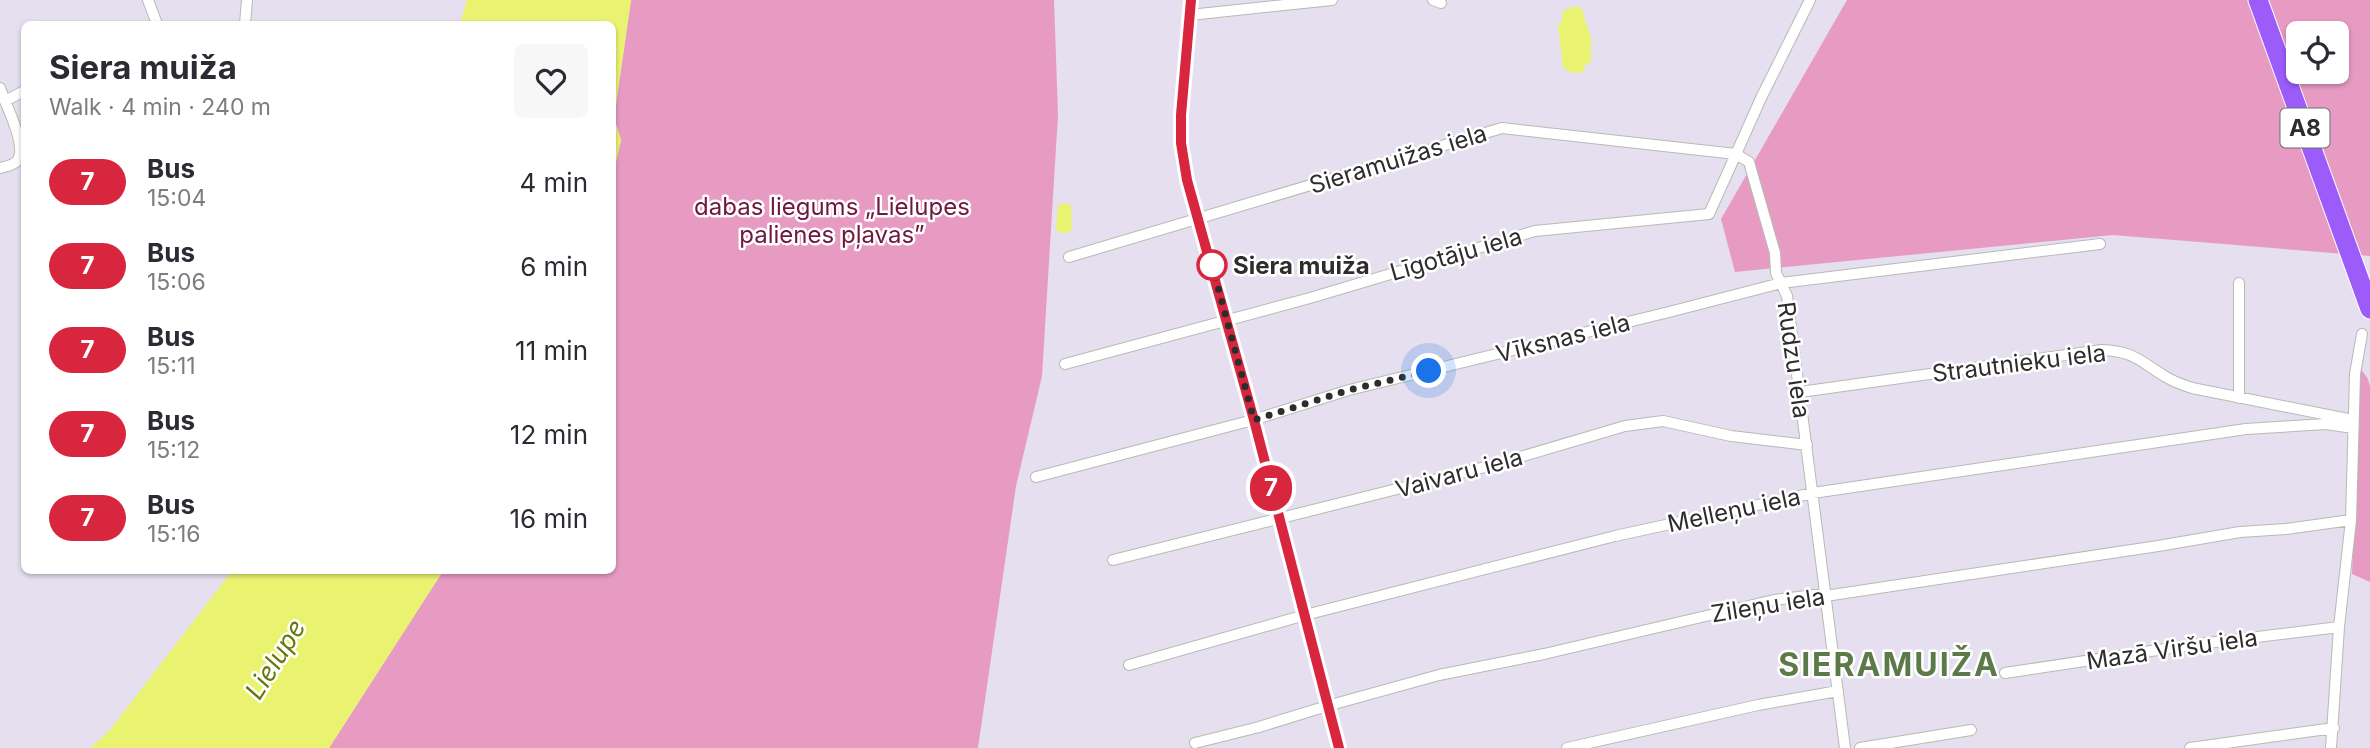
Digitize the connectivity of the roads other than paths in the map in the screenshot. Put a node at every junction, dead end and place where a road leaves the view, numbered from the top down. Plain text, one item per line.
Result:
1 (148, 0) edge
2 (247, 0) edge
3 (1191, 0) edge
4 (1332, 0) edge
5 (1810, 0) edge
6 (2258, 0) edge
7 (1190, 15) junction
8 (156, 21) edge
9 (245, 21) edge
10 (0, 88) edge
11 (21, 93) edge
12 (5, 100) junction
13 (21, 143) edge
14 (21, 152) edge
15 (1736, 154) junction
16 (0, 168) edge
17 (1199, 219) junction
18 (2100, 244) dead end
19 (1069, 257) dead end
20 (1780, 282) junction
21 (2239, 284) dead end
22 (2370, 309) edge
23 (1227, 321) junction
24 (2362, 334) dead end
25 (1065, 364) dead end
26 (1800, 392) junction
27 (2239, 398) junction
28 (1254, 420) junction
29 (2353, 424) junction
30 (1807, 445) junction
31 (1036, 477) dead end
32 (1812, 493) junction
33 (1280, 519) junction
34 (2351, 520) junction
35 (1113, 560) dead end
36 (1825, 595) junction
37 (1305, 615) junction
38 (2339, 627) junction
39 (1129, 665) dead end
40 (2005, 673) dead end
41 (1838, 691) junction
42 (1327, 706) junction
43 (2334, 728) junction
44 (1971, 730) dead end
45 (1195, 744) dead end
46 (1339, 748) edge
47 (1567, 748) edge
48 (1845, 748) edge
49 (1860, 748) edge
50 (2190, 748) edge
51 (2332, 748) edge

1 - 8 street
2 - 9 street
3 - 7 street
4 - 7 street
5 - 15 street
6 - 22 highway, A8
7 - 17 street
10 - 12 street
11 - 12 street
12 - 13 street
14 - 16 street
15 - 17 street, Sieramuižas iela
15 - 20 street, Rudzu iela
15 - 23 street, Līgotāju iela
17 - 19 street, Sieramuižas iela
17 - 23 street
18 - 20 street, Vīksnas iela
20 - 26 street, Rudzu iela
20 - 28 street, Vīksnas iela
21 - 27 street
23 - 25 street, Līgotāju iela
23 - 28 street
24 - 29 street
26 - 27 street, Strautnieku iela
26 - 30 street, Rudzu iela
27 - 29 street, Strautnieku iela
28 - 31 street, Vīksnas iela
28 - 33 street
29 - 32 street, Melleņu iela
29 - 34 street
30 - 32 street, Rudzu iela
30 - 33 street, Vaivaru iela
32 - 36 street, Rudzu iela
32 - 37 street, Melleņu iela
33 - 35 street, Vaivaru iela
33 - 37 street
34 - 36 street, Zileņu iela
34 - 38 street
36 - 41 street, Rudzu iela
36 - 42 street, Zileņu iela
37 - 39 street, Melleņu iela
37 - 42 street
38 - 40 street, Mazā Viršu iela
38 - 43 street
41 - 47 street
41 - 48 street, Rudzu iela
42 - 45 street, Zileņu iela
42 - 46 street
43 - 50 street
43 - 51 street
44 - 49 street

